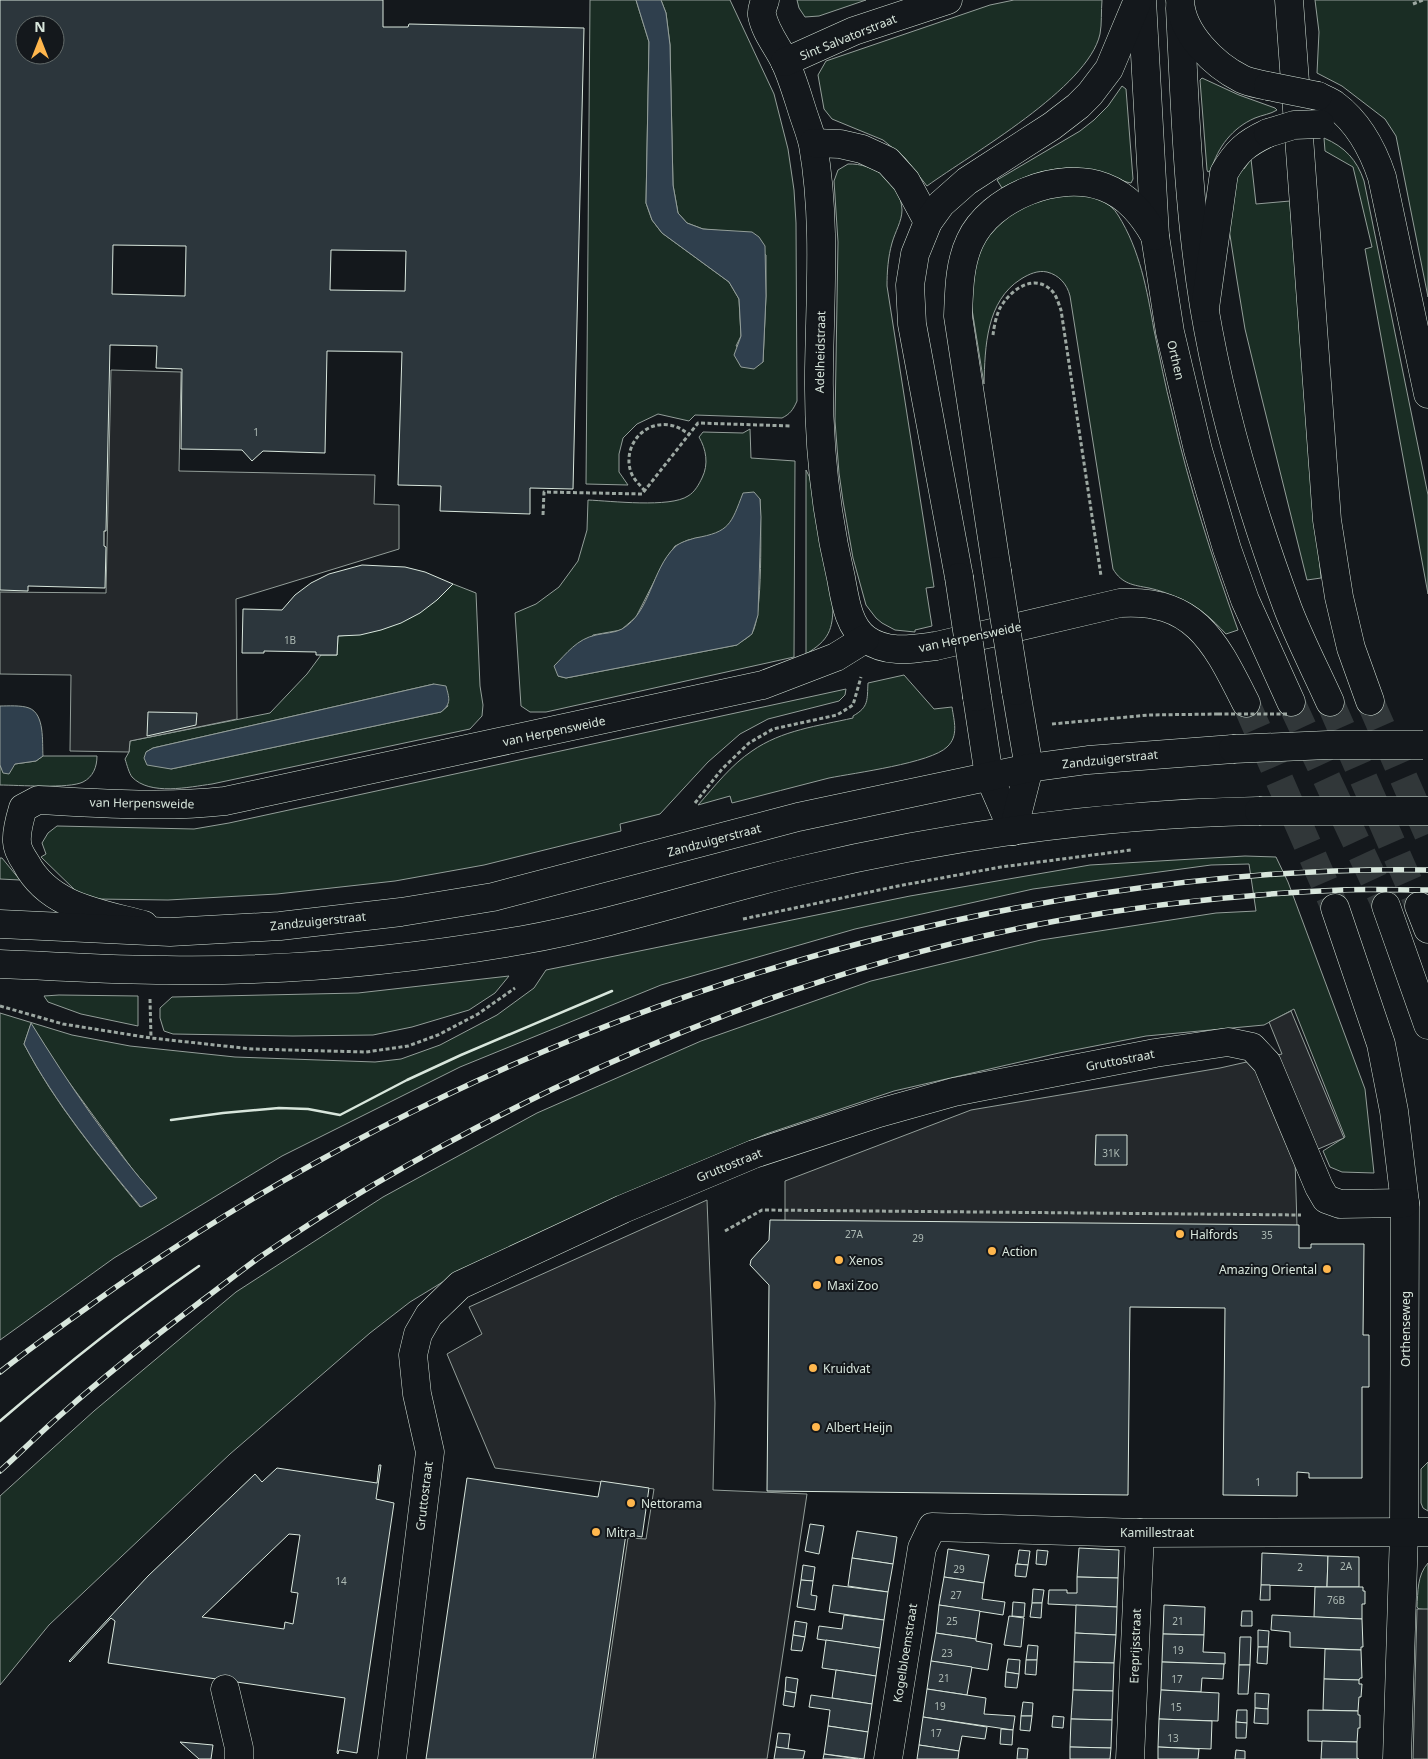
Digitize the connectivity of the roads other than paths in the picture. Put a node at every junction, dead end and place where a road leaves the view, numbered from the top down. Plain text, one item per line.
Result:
1 (764, 0) edge
2 (948, 0) edge
3 (1140, 0) edge
4 (1289, 0) edge
5 (1180, 3) edge
6 (785, 62) junction
7 (1367, 142) junction
8 (813, 143) junction
9 (928, 222) junction
10 (1155, 236) junction
11 (1204, 308) junction
12 (1428, 394) edge
13 (865, 639) junction
14 (1370, 701) tunnel mouth
15 (1291, 702) tunnel mouth
16 (1330, 702) tunnel mouth
17 (1246, 703) tunnel mouth
18 (1426, 745) edge
19 (1029, 768) junction
20 (989, 776) junction
21 (1428, 811) edge
22 (1013, 831) junction
23 (1386, 906) tunnel mouth
24 (1335, 908) tunnel mouth
25 (0, 924) edge
26 (170, 932) junction
27 (0, 964) edge
28 (1428, 1025) edge
29 (1405, 1203) junction
30 (1416, 1532) edge
31 (1140, 1533) junction
32 (922, 1548) joint
33 (225, 1689) dead end
34 (239, 1759) edge
35 (392, 1759) edge
36 (888, 1759) edge
37 (1130, 1759) edge
38 (1397, 1759) edge

1 - 6 street, Sint Salvatorstraat
2 - 6 street, Sint Salvatorstraat
3 - 9 street
3 - 10 street, Orthen
4 - 14 street
5 - 7 street, bridge
5 - 11 street
6 - 8 street, Adelheidstraat
7 - 11 street, bridge
7 - 12 street
8 - 9 street
8 - 13 street, Adelheidstraat
9 - 20 street, bridge
10 - 15 street, Orthen
10 - 19 street, bridge
11 - 16 street
13 - 17 street, van Herpensweide
13 - 26 street, van Herpensweide
18 - 19 street, Zandzuigerstraat, bridge
19 - 20 street, Zandzuigerstraat
19 - 22 street
20 - 22 street
20 - 26 street, Zandzuigerstraat
21 - 22 street, bridge
22 - 27 street
23 - 28 street
24 - 29 street, Orthenseweg
25 - 26 street, Zandzuigerstraat
29 - 30 street, Orthenseweg
29 - 35 street, Gruttostraat
30 - 31 street, Kamillestraat
30 - 38 street, Orthenseweg
31 - 32 street, Kamillestraat
31 - 37 street, Ereprijsstraat
32 - 36 street, Kogelbloemstraat
33 - 34 street

